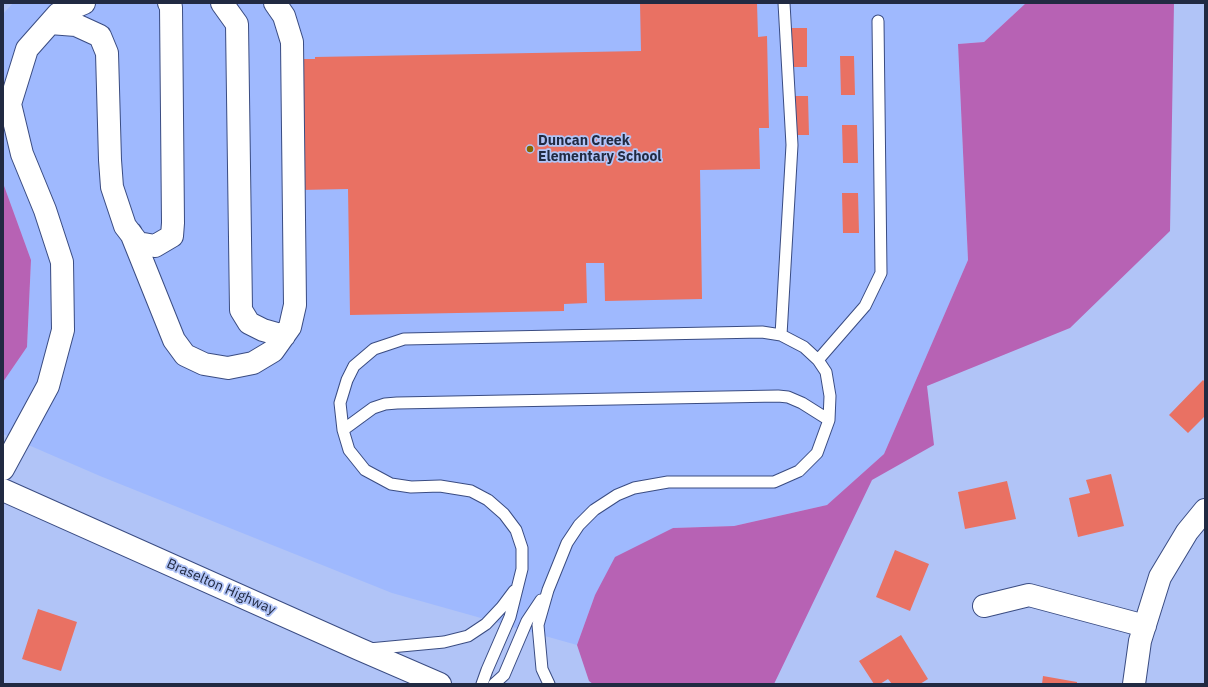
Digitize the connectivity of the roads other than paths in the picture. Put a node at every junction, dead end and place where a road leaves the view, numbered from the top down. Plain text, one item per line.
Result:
1 (84, 3) edge
2 (169, 3) edge
3 (222, 3) edge
4 (275, 3) edge
5 (784, 3) edge
6 (878, 21) dead end
7 (50, 23) junction
8 (131, 234) junction
9 (781, 335) junction
10 (284, 336) junction
11 (818, 360) junction
12 (829, 420) junction
13 (343, 430) junction
14 (3, 469) edge
15 (3, 490) edge
16 (1205, 510) edge
17 (517, 587) junction
18 (548, 590) junction
19 (984, 606) dead end
20 (1145, 626) junction
21 (359, 649) junction
22 (440, 684) edge
23 (482, 684) edge
24 (494, 684) edge
25 (548, 684) edge
26 (1134, 684) edge

1 - 7 street
2 - 8 street
3 - 10 street
4 - 10 street
5 - 9 lane
6 - 11 lane
7 - 8 street
7 - 14 street
8 - 10 street
9 - 11 lane
9 - 13 lane
11 - 12 lane
12 - 13 lane
12 - 18 lane
13 - 17 lane
15 - 21 street, Braselton Highway
16 - 20 street
17 - 21 lane
17 - 23 lane
18 - 24 lane
18 - 25 lane
19 - 20 street
20 - 26 street
21 - 22 street, Braselton Highway

